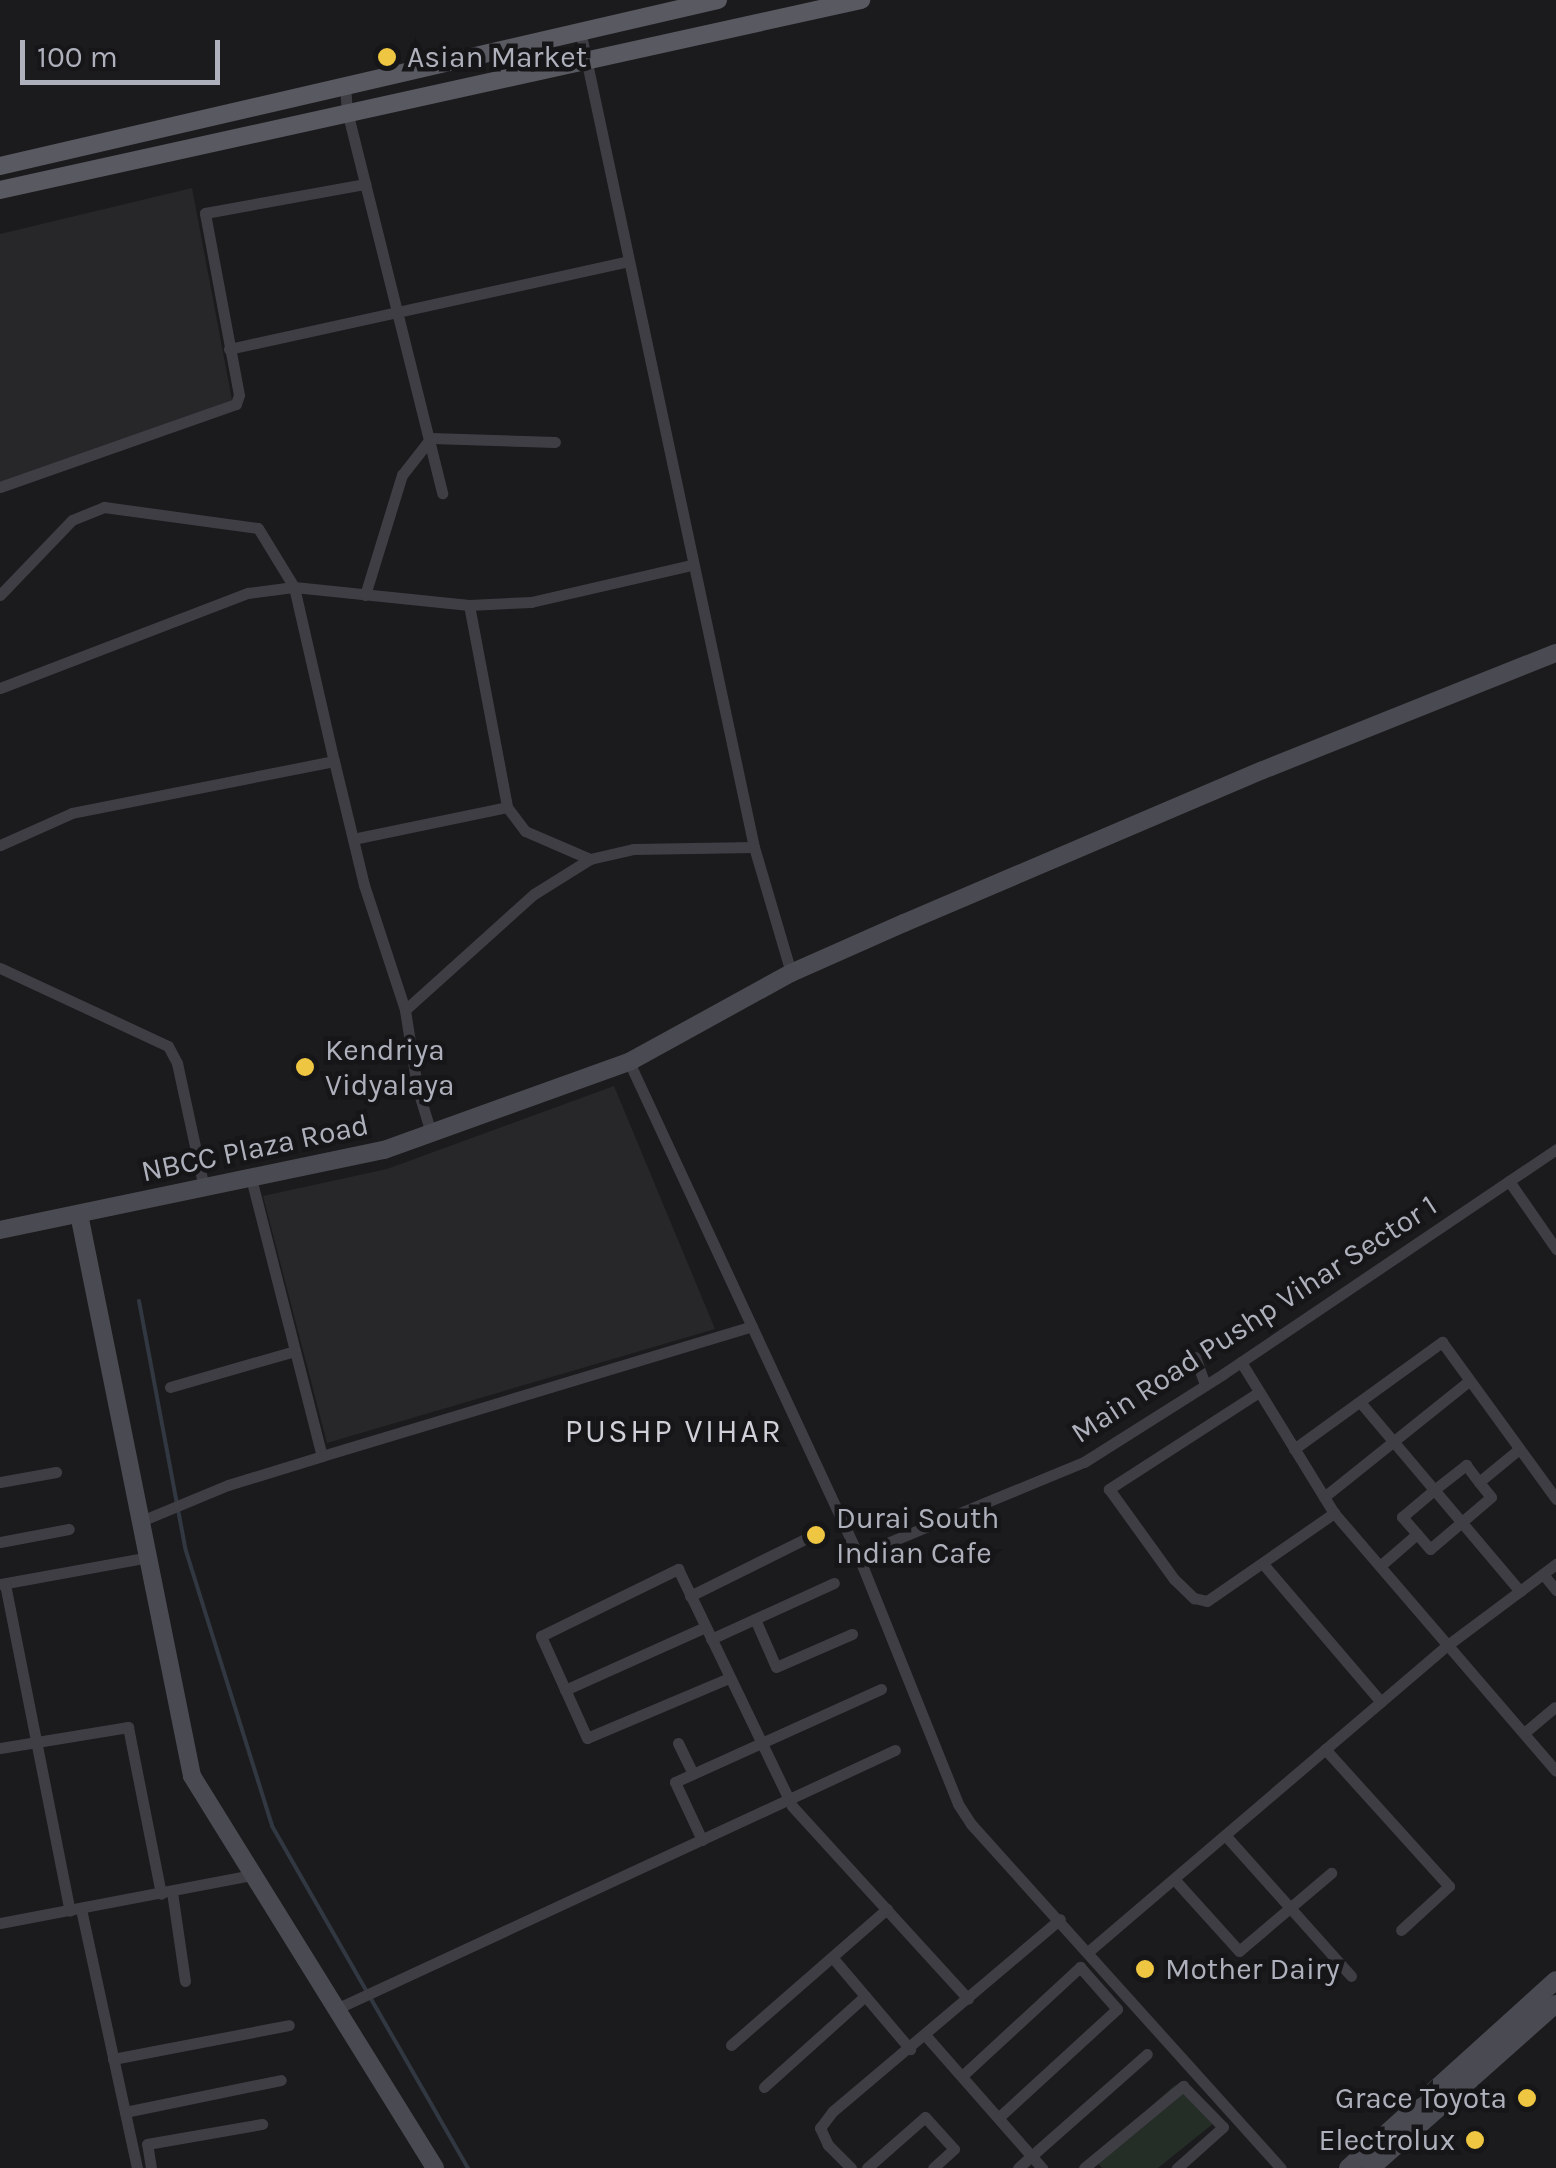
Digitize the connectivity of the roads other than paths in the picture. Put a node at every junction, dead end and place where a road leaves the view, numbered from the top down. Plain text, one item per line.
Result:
1 (718, 0) edge
2 (862, 0) edge
3 (580, 30) junction
4 (586, 63) junction
5 (345, 85) junction
6 (347, 111) junction
7 (0, 166) edge
8 (365, 184) junction
9 (0, 190) edge
10 (628, 260) junction
11 (397, 310) junction
12 (230, 349) junction
13 (431, 438) junction
14 (555, 442) dead end
15 (0, 487) edge
16 (442, 493) dead end
17 (691, 565) junction
18 (294, 587) junction
19 (365, 594) junction
20 (0, 595) edge
21 (469, 606) junction
22 (1556, 653) edge
23 (0, 688) edge
24 (334, 761) junction
25 (506, 807) junction
26 (353, 839) junction
27 (0, 845) edge
28 (754, 847) junction
29 (590, 859) junction
30 (0, 968) edge
31 (792, 972) junction
32 (405, 1010) junction
33 (629, 1062) junction
34 (431, 1133) junction
35 (1556, 1149) edge
36 (251, 1178) junction
37 (1509, 1181) junction
38 (204, 1188) junction
39 (78, 1214) junction
40 (0, 1230) edge
41 (1556, 1249) edge
42 (752, 1326) junction
43 (295, 1351) junction
44 (1195, 1357) dead end
45 (1241, 1362) junction
46 (1468, 1380) junction
47 (1205, 1385) junction
48 (170, 1387) dead end
49 (1259, 1392) junction
50 (1360, 1402) junction
51 (1392, 1441) junction
52 (1520, 1449) junction
53 (1294, 1450) junction
54 (322, 1456) junction
55 (56, 1472) dead end
56 (0, 1482) edge
57 (1479, 1482) junction
58 (1434, 1490) junction
59 (1324, 1497) junction
60 (1556, 1499) edge
61 (1334, 1514) junction
62 (142, 1521) junction
63 (1462, 1522) junction
64 (69, 1530) dead end
65 (1417, 1534) junction
66 (809, 1537) dead end
67 (0, 1542) edge
68 (858, 1555) junction
69 (149, 1557) junction
70 (1264, 1564) junction
71 (1556, 1564) edge
72 (1380, 1566) junction
73 (1542, 1574) junction
74 (834, 1583) dead end
75 (2, 1584) edge
76 (1556, 1590) edge
77 (1520, 1591) junction
78 (690, 1596) junction
79 (754, 1619) junction
80 (708, 1633) junction
81 (852, 1634) dead end
82 (1449, 1644) junction
83 (729, 1678) junction
84 (881, 1689) dead end
85 (564, 1690) junction
86 (1381, 1702) junction
87 (1555, 1708) edge
88 (1524, 1733) junction
89 (36, 1741) junction
90 (759, 1742) junction
91 (678, 1743) dead end
92 (0, 1748) edge
93 (1326, 1749) junction
94 (895, 1750) dead end
95 (1556, 1771) edge
96 (693, 1774) junction
97 (788, 1800) junction
98 (1225, 1835) junction
99 (702, 1840) junction
100 (1331, 1873) dead end
101 (252, 1875) junction
102 (1174, 1879) junction
103 (166, 1893) junction
104 (1290, 1907) junction
105 (887, 1909) junction
106 (75, 1910) junction
107 (1060, 1919) junction
108 (0, 1923) edge
109 (1401, 1930) dead end
110 (1088, 1951) junction
111 (832, 1957) junction
112 (1351, 1976) dead end
113 (184, 1980) dead end
114 (1556, 1980) edge
115 (865, 1996) junction
116 (968, 1999) junction
117 (1556, 2004) edge
118 (336, 2009) junction
119 (290, 2025) dead end
120 (926, 2036) junction
121 (731, 2046) dead end
122 (910, 2048) junction
123 (1147, 2054) dead end
124 (113, 2058) junction
125 (962, 2076) junction
126 (280, 2080) dead end
127 (764, 2087) dead end
128 (125, 2112) junction
129 (998, 2118) junction
130 (262, 2124) dead end
131 (1032, 2156) junction
132 (428, 2166) edge
133 (137, 2168) edge
134 (151, 2168) edge
135 (852, 2168) edge
136 (868, 2168) edge
137 (933, 2168) edge
138 (1018, 2168) edge
139 (1042, 2168) edge
140 (1084, 2168) edge
141 (1177, 2168) edge
142 (1282, 2168) edge
143 (1348, 2168) edge
144 (1371, 2168) edge

1 - 3 main road
2 - 4 main road
3 - 4 street
3 - 5 main road
4 - 6 main road
4 - 10 street
5 - 6 street
5 - 7 main road
6 - 8 street
6 - 9 main road
8 - 11 street
8 - 12 street
10 - 11 street
10 - 17 street
11 - 12 street
11 - 13 street
12 - 15 street
13 - 14 street
13 - 16 street
13 - 19 street
17 - 21 street
17 - 28 street
18 - 19 street
18 - 20 street
18 - 23 street
18 - 24 street
19 - 21 street
21 - 25 street
22 - 31 street, NBCC Plaza Road
24 - 26 street
24 - 27 street
25 - 26 street
25 - 29 street
26 - 32 street
28 - 29 street
28 - 31 street
29 - 32 street
30 - 38 street
31 - 33 street, NBCC Plaza Road
32 - 34 street
33 - 34 street, NBCC Plaza Road
33 - 42 street
34 - 36 street, NBCC Plaza Road
35 - 37 street, Main Road Pushp Vihar Sector 1
36 - 38 street, NBCC Plaza Road
36 - 43 street
37 - 41 street
37 - 45 street, Main Road Pushp Vihar Sector 1
38 - 39 street, NBCC Plaza Road
39 - 40 street, NBCC Plaza Road
39 - 62 street
42 - 54 street
42 - 68 street
43 - 48 street
43 - 54 street
44 - 47 street
45 - 47 street, Main Road Pushp Vihar Sector 1
45 - 49 street
46 - 50 street
46 - 51 street
46 - 52 street
47 - 68 street, Main Road Pushp Vihar Sector 1
49 - 53 street
49 - 70 street
50 - 51 street
50 - 53 street
51 - 58 street
51 - 59 street
52 - 57 street
52 - 60 street
53 - 59 street
54 - 62 street
55 - 56 street
57 - 58 street
57 - 63 street
58 - 63 street
58 - 65 street
59 - 61 street
61 - 70 street
61 - 72 street
62 - 69 street
63 - 65 street
63 - 77 street
64 - 67 street
65 - 72 street
66 - 78 street
68 - 107 street
69 - 75 street
69 - 101 street
70 - 86 street
71 - 73 street
72 - 82 street
73 - 76 street
73 - 77 street
74 - 79 street
75 - 89 street
77 - 82 street
78 - 80 street
78 - 85 street
79 - 80 street
79 - 81 street
80 - 83 street
80 - 85 street
82 - 86 street
82 - 88 street
83 - 85 street
83 - 90 street
84 - 90 street
86 - 93 street
87 - 88 street
88 - 95 street
89 - 92 street
89 - 103 street
89 - 106 street
90 - 96 street
90 - 97 street
91 - 96 street
93 - 98 street
93 - 109 street
94 - 97 street
96 - 99 street
97 - 99 street
97 - 105 street
98 - 102 street
98 - 104 street
99 - 118 street
100 - 104 street
101 - 103 street
101 - 118 street
102 - 104 street
102 - 110 street
103 - 106 street
103 - 113 street
104 - 112 street
105 - 111 street
105 - 116 street
106 - 108 street
106 - 124 street
107 - 110 street
107 - 116 street
110 - 142 street
111 - 115 street
111 - 121 street
114 - 143 street
115 - 122 street
115 - 127 street
116 - 120 street
117 - 144 street
118 - 132 street
119 - 124 street
120 - 122 street
120 - 125 street
122 - 135 street
123 - 131 street
124 - 128 street
125 - 129 street
125 - 129 street
126 - 128 street
128 - 133 street
129 - 131 street
130 - 134 street
131 - 138 street
131 - 139 street
136 - 137 street
140 - 141 street

